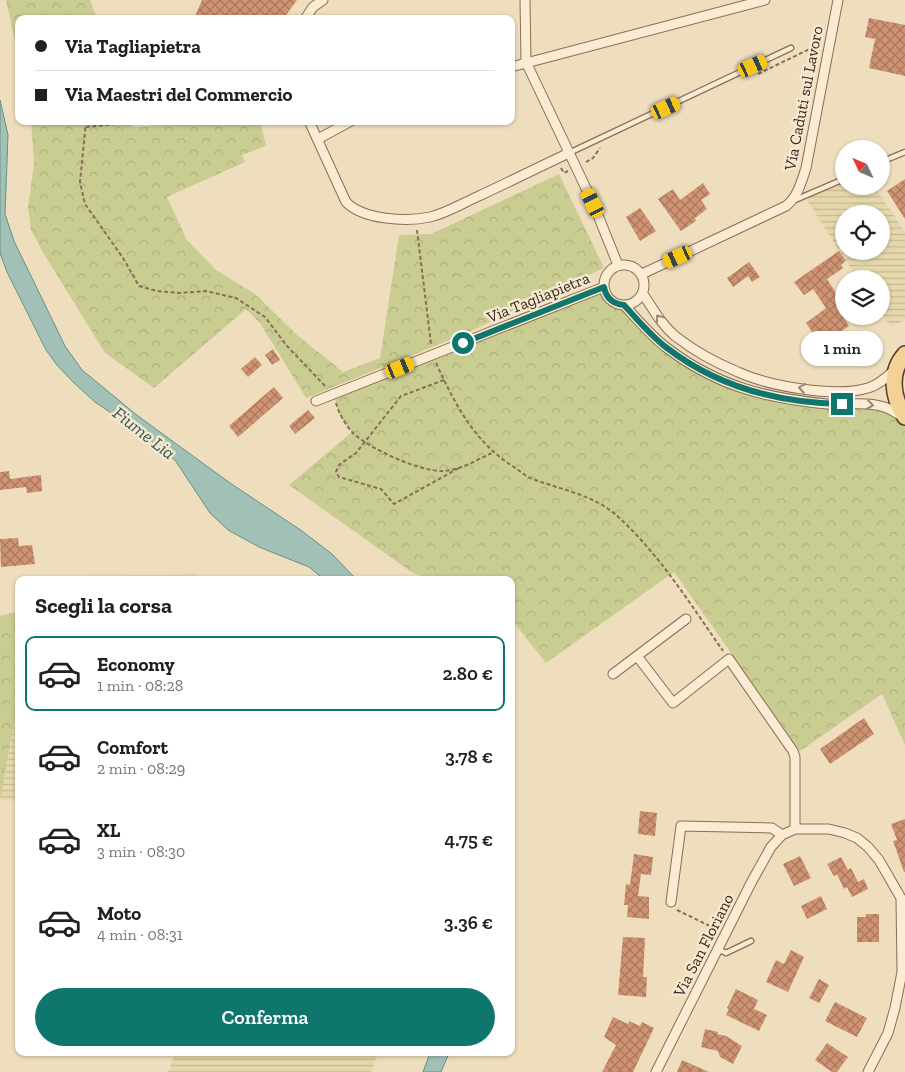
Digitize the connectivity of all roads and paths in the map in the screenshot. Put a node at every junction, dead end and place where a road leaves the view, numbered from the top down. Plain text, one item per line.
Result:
1 (322, 0) edge
2 (525, 0) edge
3 (765, 0) edge
4 (838, 0) edge
5 (308, 15) edge
6 (791, 48) dead end
7 (526, 62) junction
8 (515, 66) edge
9 (106, 125) edge
10 (311, 125) edge
11 (344, 125) edge
12 (86, 127) joint
13 (318, 139) junction
14 (905, 152) edge
15 (569, 153) junction
16 (890, 158) edge
17 (835, 182) edge
18 (792, 201) junction
19 (415, 219) junction
20 (618, 265) junction
21 (642, 274) junction
22 (604, 287) junction
23 (643, 294) junction
24 (624, 305) junction
25 (905, 354) edge
26 (433, 355) junction
27 (896, 369) junction
28 (444, 380) junction
29 (334, 395) junction
30 (316, 402) dead end
31 (905, 417) edge
32 (365, 441) junction
33 (494, 452) junction
34 (462, 467) junction
35 (686, 619) dead end
36 (637, 656) junction
37 (729, 659) junction
38 (613, 674) dead end
39 (795, 829) junction
40 (782, 835) junction
41 (671, 902) joint
42 (725, 934) junction
43 (751, 941) dead end
44 (718, 949) junction
45 (656, 1072) edge
46 (868, 1072) edge

1 - 5 street
2 - 7 street
3 - 7 street
4 - 18 street, Via Caduti sul Lavoro
6 - 15 lane
7 - 8 street
7 - 15 street
9 - 12 path
10 - 13 street
11 - 13 street
12 - 29 path
13 - 19 street
14 - 16 lane
15 - 19 street
15 - 20 street
17 - 18 lane
18 - 21 street
19 - 26 path
20 - 21 street
20 - 22 street, Via Tagliapietra
21 - 23 street
22 - 24 street, Via Tagliapietra
22 - 26 street, Via Tagliapietra
23 - 24 street
27 -> 23 street
24 -> 31 street, Via Tagliapietra
25 - 27 main road
26 - 28 path
26 - 29 street, Via Tagliapietra
27 - 31 main road
28 - 32 path
28 - 33 path
29 - 30 street, Via Tagliapietra
29 - 32 path
32 - 34 path
32 - 34 path
33 - 34 path
33 - 37 path
35 - 36 street
36 - 37 street
36 - 38 street
37 - 39 street
39 - 40 street
39 - 46 street
40 - 41 street
40 - 42 street, Via San Floriano
41 - 42 path
42 - 44 street, Via San Floriano
43 - 44 lane
44 - 45 street, Via San Floriano

